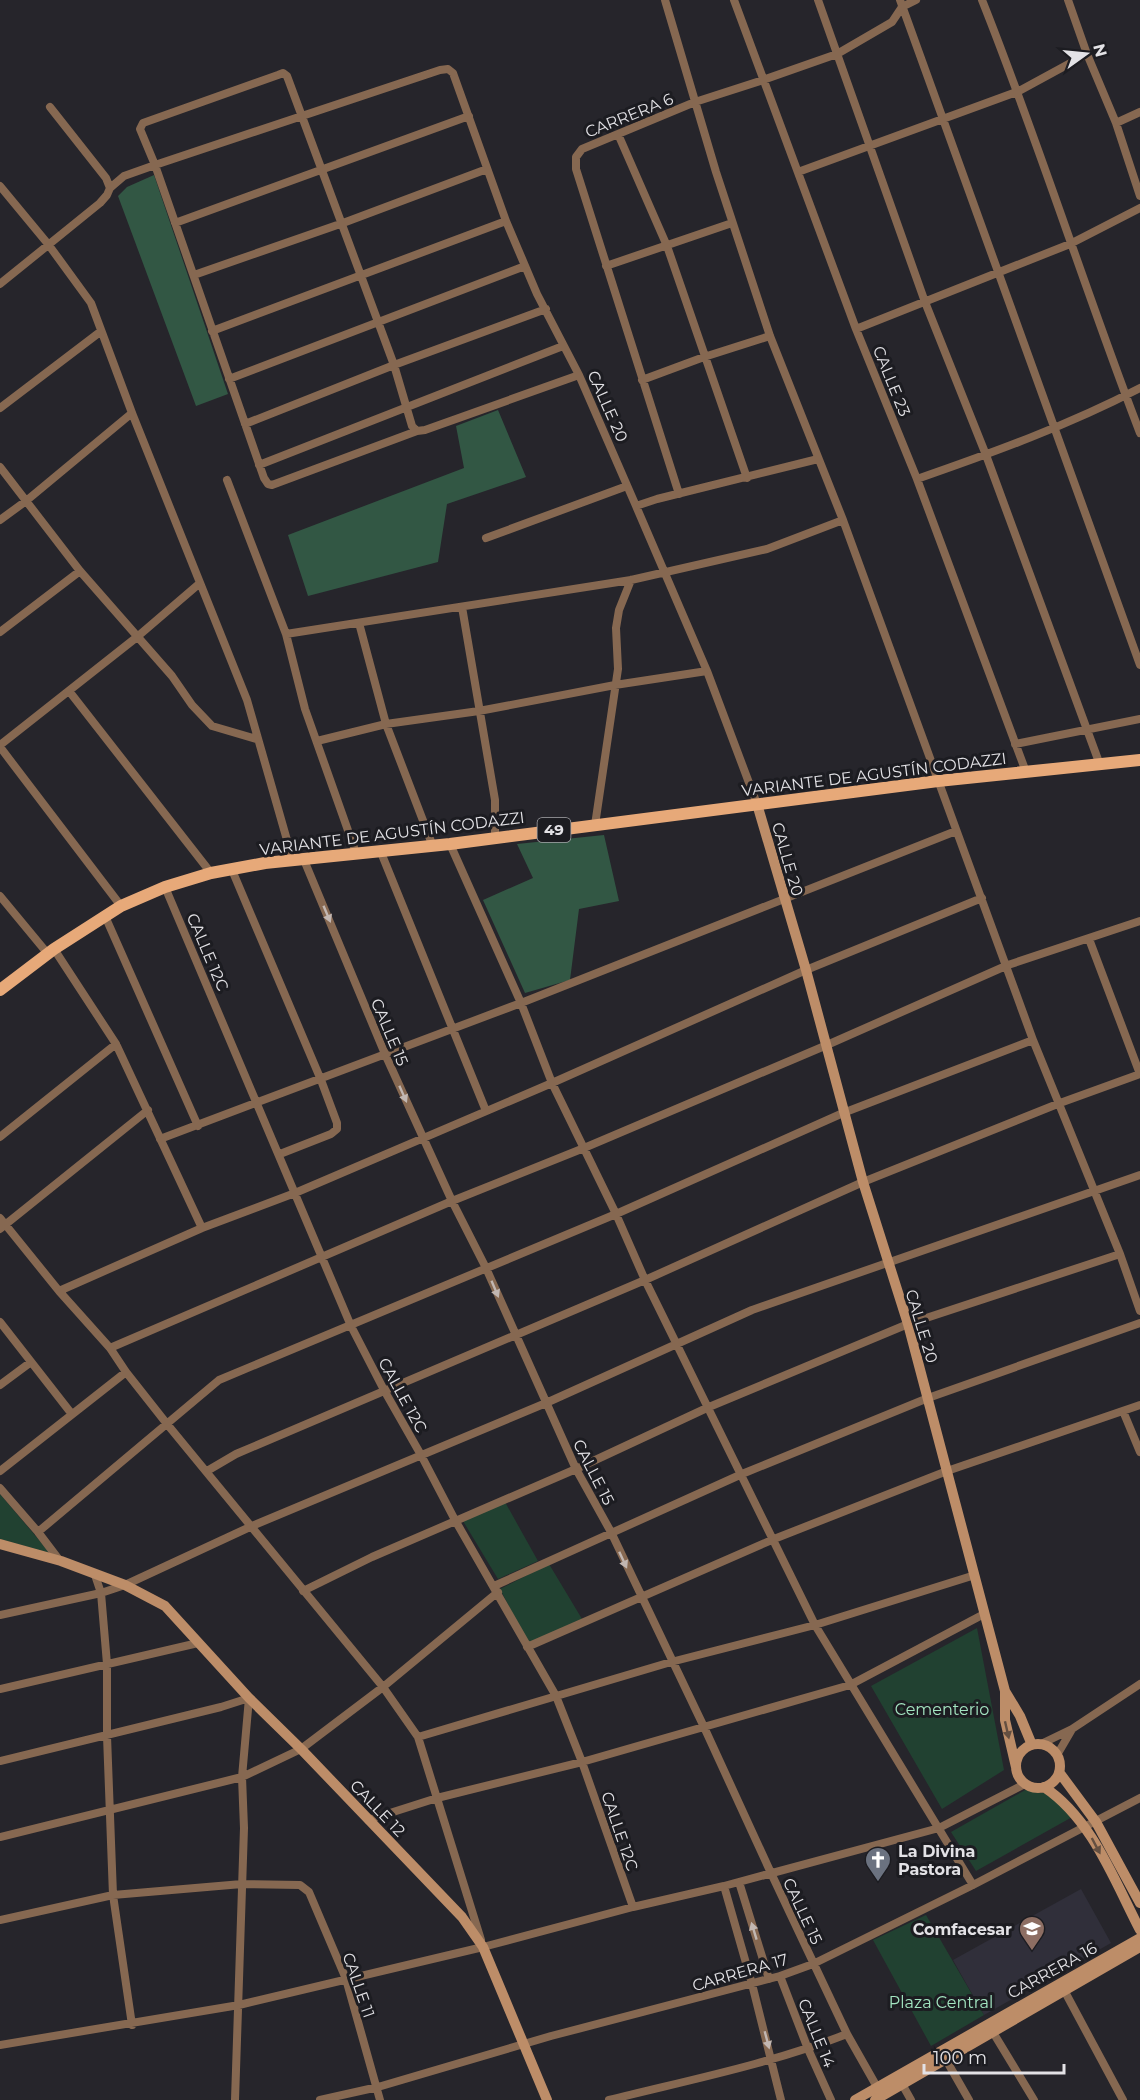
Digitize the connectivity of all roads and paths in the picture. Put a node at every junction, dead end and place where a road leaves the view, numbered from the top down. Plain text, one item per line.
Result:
1 (665, 0) edge
2 (734, 0) edge
3 (818, 0) edge
4 (916, 0) edge
5 (982, 0) edge
6 (1068, 0) edge
7 (901, 3) edge
8 (837, 54) junction
9 (1087, 54) junction
10 (763, 80) junction
11 (1019, 92) junction
12 (695, 102) junction
13 (50, 108) dead end
14 (1140, 112) edge
15 (469, 116) junction
16 (303, 117) junction
17 (943, 119) junction
18 (1116, 123) junction
19 (618, 134) junction
20 (870, 147) junction
21 (155, 165) junction
22 (487, 169) junction
23 (322, 171) junction
24 (798, 172) junction
25 (0, 186) edge
26 (110, 188) junction
27 (1140, 196) edge
28 (1140, 208) edge
29 (506, 221) junction
30 (175, 223) junction
31 (732, 223) junction
32 (343, 224) junction
33 (48, 244) junction
34 (1070, 244) junction
35 (667, 246) junction
36 (525, 266) junction
37 (606, 266) junction
38 (998, 273) junction
39 (194, 275) junction
40 (361, 276) junction
41 (0, 284) edge
42 (925, 302) junction
43 (546, 309) junction
44 (379, 323) junction
45 (856, 329) junction
46 (212, 331) junction
47 (100, 332) junction
48 (770, 336) junction
49 (563, 346) junction
50 (705, 357) junction
51 (394, 365) junction
52 (579, 375) junction
53 (229, 379) junction
54 (642, 380) junction
55 (1140, 388) edge
56 (1125, 396) junction
57 (408, 406) junction
58 (0, 408) edge
59 (132, 413) junction
60 (244, 424) junction
61 (1054, 428) junction
62 (417, 431) junction
63 (1140, 434) edge
64 (986, 455) junction
65 (818, 459) junction
66 (259, 465) junction
67 (0, 467) edge
68 (747, 478) junction
69 (917, 479) junction
70 (227, 480) dead end
71 (627, 486) junction
72 (679, 494) junction
73 (26, 501) junction
74 (636, 506) junction
75 (843, 519) junction
76 (0, 520) edge
77 (486, 538) dead end
78 (80, 571) junction
79 (663, 573) junction
80 (632, 580) junction
81 (200, 583) junction
82 (462, 607) junction
83 (359, 622) junction
84 (0, 632) edge
85 (286, 634) junction
86 (137, 637) junction
87 (1140, 665) edge
88 (706, 671) junction
89 (615, 685) junction
90 (69, 691) junction
91 (479, 711) junction
92 (1140, 719) edge
93 (386, 724) junction
94 (1088, 730) junction
95 (256, 739) junction
96 (317, 741) junction
97 (1015, 744) junction
98 (0, 746) edge
99 (1140, 760) edge
100 (1100, 765) junction
101 (1026, 772) junction
102 (938, 781) junction
103 (757, 804) junction
104 (595, 825) junction
105 (956, 831) junction
106 (495, 838) junction
107 (432, 844) junction
108 (450, 844) junction
109 (380, 850) junction
110 (357, 853) junction
111 (298, 861) junction
112 (232, 870) junction
113 (211, 873) junction
114 (165, 887) junction
115 (0, 896) edge
116 (982, 898) junction
117 (784, 900) junction
118 (121, 906) junction
119 (105, 916) junction
120 (1140, 921) edge
121 (1089, 939) junction
122 (51, 951) junction
123 (1008, 966) junction
124 (806, 970) junction
125 (0, 990) edge
126 (521, 1003) junction
127 (453, 1028) junction
128 (1033, 1040) junction
129 (116, 1044) junction
130 (827, 1046) junction
131 (385, 1054) junction
132 (1140, 1074) edge
133 (321, 1080) junction
134 (552, 1083) junction
135 (1060, 1103) junction
136 (258, 1104) junction
137 (148, 1110) junction
138 (486, 1111) junction
139 (843, 1113) junction
140 (198, 1125) junction
141 (0, 1137) edge
142 (423, 1138) junction
143 (160, 1139) junction
144 (584, 1148) junction
145 (280, 1154) junction
146 (1140, 1175) edge
147 (862, 1182) junction
148 (1094, 1192) junction
149 (295, 1193) junction
150 (452, 1201) junction
151 (616, 1214) junction
152 (2, 1224) edge
153 (202, 1228) junction
154 (1120, 1254) junction
155 (321, 1259) junction
156 (887, 1263) junction
157 (486, 1268) junction
158 (645, 1280) junction
159 (59, 1291) junction
160 (1140, 1311) edge
161 (0, 1322) edge
162 (1140, 1323) edge
163 (908, 1324) junction
164 (351, 1326) junction
165 (515, 1335) junction
166 (677, 1344) junction
167 (110, 1348) junction
168 (31, 1362) junction
169 (126, 1372) junction
170 (0, 1385) edge
171 (384, 1390) junction
172 (928, 1398) junction
173 (546, 1403) junction
174 (1140, 1405) edge
175 (709, 1407) junction
176 (1123, 1411) junction
177 (71, 1413) junction
178 (167, 1424) junction
179 (1140, 1452) edge
180 (421, 1455) junction
181 (576, 1469) junction
182 (0, 1471) edge
183 (207, 1471) junction
184 (947, 1471) junction
185 (742, 1474) junction
186 (0, 1488) edge
187 (455, 1520) junction
188 (252, 1526) junction
189 (38, 1532) junction
190 (610, 1532) junction
191 (774, 1539) junction
192 (0, 1544) edge
193 (61, 1561) junction
194 (95, 1575) junction
195 (975, 1575) junction
196 (125, 1586) junction
197 (496, 1589) junction
198 (303, 1591) junction
199 (100, 1593) junction
200 (640, 1597) junction
201 (984, 1614) junction
202 (0, 1615) edge
203 (815, 1625) junction
204 (198, 1643) junction
205 (527, 1647) junction
206 (671, 1662) junction
207 (107, 1664) junction
208 (1140, 1683) edge
209 (850, 1685) junction
210 (383, 1687) junction
211 (0, 1689) edge
212 (1005, 1691) junction
213 (556, 1696) junction
214 (249, 1698) junction
215 (704, 1727) junction
216 (1072, 1730) junction
217 (107, 1736) junction
218 (418, 1737) junction
219 (1036, 1744) junction
220 (301, 1749) junction
221 (1057, 1755) junction
222 (0, 1761) edge
223 (582, 1762) junction
224 (1016, 1767) junction
225 (1059, 1772) junction
226 (242, 1777) junction
227 (1025, 1784) junction
228 (1044, 1787) junction
229 (437, 1798) junction
230 (1140, 1798) edge
231 (110, 1811) junction
232 (368, 1820) junction
233 (1091, 1824) junction
234 (939, 1828) junction
235 (0, 1837) edge
236 (771, 1873) junction
237 (739, 1882) junction
238 (242, 1884) junction
239 (973, 1885) junction
240 (724, 1886) junction
241 (113, 1895) junction
242 (1140, 1903) edge
243 (633, 1907) junction
244 (0, 1920) edge
245 (1140, 1930) edge
246 (1140, 1938) edge
247 (483, 1947) junction
248 (1140, 1947) edge
249 (813, 1964) junction
250 (780, 1976) junction
251 (346, 1979) junction
252 (769, 1979) junction
253 (752, 1984) junction
254 (1064, 1990) junction
255 (238, 2005) junction
256 (132, 2025) junction
257 (990, 2028) junction
258 (847, 2034) junction
259 (0, 2045) edge
260 (524, 2045) junction
261 (808, 2049) junction
262 (945, 2058) junction
263 (771, 2060) junction
264 (902, 2084) junction
265 (378, 2087) junction
266 (878, 2096) edge
267 (235, 2100) edge
268 (320, 2100) edge
269 (380, 2100) edge
270 (547, 2100) edge
271 (609, 2100) edge
272 (781, 2100) edge
273 (831, 2100) edge
274 (855, 2100) edge
275 (911, 2100) edge
276 (969, 2100) edge
277 (1034, 2100) edge
278 (1123, 2100) edge

1 - 12 street
2 - 10 street, CALLE 23
3 - 8 street
4 - 7 street, CARRERA 6
5 - 11 street
6 - 9 street
7 - 8 street, CARRERA 6
7 - 17 street
8 - 10 street, CARRERA 6
8 - 20 street
9 - 11 street
9 - 18 street
10 - 12 street, CARRERA 6
10 - 24 street, CALLE 23
11 - 17 street
11 - 34 street
12 - 19 street, CARRERA 6
12 - 31 street
13 - 26 street
14 - 18 street
15 - 16 street, CALLE 20
15 - 22 street, CALLE 20
15 - 23 street
16 - 21 street
16 - 21 street
16 - 23 street
17 - 20 street
17 - 38 street
18 - 27 street
19 - 35 street
19 - 37 street, CARRERA 6
20 - 24 street
20 - 42 street
21 - 26 street
21 - 30 street
22 - 29 street, CALLE 20
22 - 32 street
23 - 30 street
23 - 32 street
24 - 45 street, CALLE 23
25 - 33 street, CALLE 15
26 - 33 street
28 - 34 street
29 - 36 street, CALLE 20
29 - 40 street
30 - 39 street
31 - 35 street
31 - 48 street
32 - 39 street
32 - 40 street
33 - 41 street
33 - 47 street, CALLE 15
34 - 38 street
34 - 56 street
35 - 37 street
35 - 50 street
36 - 43 street, CALLE 20
36 - 44 street
37 - 54 street, CARRERA 6
38 - 42 street
38 - 61 street
39 - 46 street
40 - 44 street
40 - 46 street
42 - 45 street
42 - 64 street
43 - 49 street, CALLE 20
43 - 51 street
44 - 51 street
44 - 53 street
45 - 69 street, CALLE 23
46 - 53 street
47 - 58 street
47 - 59 street, CALLE 15
48 - 50 street
48 - 65 street
49 - 52 street, CALLE 20
49 - 57 street
50 - 54 street
50 - 68 street
51 - 57 street
51 - 60 street
52 - 62 street
52 - 71 street, CALLE 20
53 - 60 street
54 - 72 street, CARRERA 6
55 - 56 street
56 - 61 street
56 - 63 street
57 - 62 street
57 - 66 street
59 - 73 street
59 - 81 street, CALLE 15
60 - 66 street
61 - 64 street
61 - 87 street
62 - 66 street
64 - 69 street
64 - 94 street
65 - 68 street
65 - 75 street
67 - 73 street
68 - 72 street
69 - 97 street, CALLE 23
70 - 85 street
71 - 74 street, CALLE 20
71 - 77 street
72 - 74 street
73 - 76 street
73 - 78 street
74 - 79 street, CALLE 20
75 - 79 street
75 - 102 street
78 - 84 street
78 - 86 street
79 - 80 street
79 - 88 street, CALLE 20
80 - 82 street
80 - 89 street
81 - 86 street
81 - 95 street, CALLE 15
82 - 83 street
82 - 91 street
83 - 85 street
83 - 93 street
85 - 96 street
86 - 90 street
86 - 95 street
88 - 89 street
88 - 103 street, CALLE 20
89 - 91 street
89 - 104 street
90 - 98 street
90 - 113 street
91 - 93 street
91 - 106 street
92 - 94 street
93 - 96 street
93 - 107 street
94 - 97 street
94 - 100 street
95 - 111 street, CALLE 15
96 - 110 street
97 - 101 street, CALLE 23
98 - 118 street
99 - 100 main road, VARIANTE DE AGUSTÍN CODAZZI / 49
100 - 101 main road, VARIANTE DE AGUSTÍN CODAZZI / 49
101 - 102 main road, VARIANTE DE AGUSTÍN CODAZZI / 49
102 - 103 main road, VARIANTE DE AGUSTÍN CODAZZI / 49
102 - 105 street
103 - 104 main road, VARIANTE DE AGUSTÍN CODAZZI / 49
103 - 117 street, CALLE 20
104 - 106 main road, VARIANTE DE AGUSTÍN CODAZZI / 49
105 - 116 street
105 - 117 street
106 - 108 main road, VARIANTE DE AGUSTÍN CODAZZI / 49
107 - 108 main road, VARIANTE DE AGUSTÍN CODAZZI / 49
107 - 109 main road, VARIANTE DE AGUSTÍN CODAZZI / 49
108 - 126 street
109 - 110 main road, VARIANTE DE AGUSTÍN CODAZZI / 49
109 - 127 street
110 - 111 main road, VARIANTE DE AGUSTÍN CODAZZI / 49
111 - 112 main road, VARIANTE DE AGUSTÍN CODAZZI / 49
111 -> 131 street, CALLE 15
112 - 113 main road, VARIANTE DE AGUSTÍN CODAZZI / 49
112 - 133 street
113 - 114 main road, VARIANTE DE AGUSTÍN CODAZZI / 49
114 - 118 main road, VARIANTE DE AGUSTÍN CODAZZI / 49
114 - 136 street, CALLE 12C
115 - 122 street
116 - 123 street
116 - 124 street
117 - 124 street, CALLE 20
117 - 126 street
118 - 119 main road, VARIANTE DE AGUSTÍN CODAZZI / 49
119 - 122 main road, VARIANTE DE AGUSTÍN CODAZZI / 49
119 - 140 street
120 - 121 street
121 - 123 street
121 - 132 street
122 - 125 main road, VARIANTE DE AGUSTÍN CODAZZI / 49
122 - 129 street
123 - 128 street
123 - 130 street
124 - 130 street, CALLE 20
124 - 134 street
126 - 127 street
126 - 134 street
127 - 131 street
127 - 138 street
128 - 135 street
128 - 139 street
129 - 137 street
129 - 141 street
130 - 139 street, CALLE 20
130 - 144 street
131 - 133 street
131 -> 142 street, CALLE 15
132 - 135 street
133 - 136 street
133 - 145 street
134 - 138 street
134 - 144 street
135 - 147 street
135 - 148 street
136 - 140 street
136 - 145 street, CALLE 12C
137 - 143 street
137 - 152 street
138 - 142 street
139 - 147 street, CALLE 20
139 - 151 street
140 - 143 street
142 - 149 street
142 - 150 street, CALLE 15
143 - 153 street
144 - 150 street
144 - 151 street
145 - 149 street, CALLE 12C
146 - 148 street
147 - 156 street, CALLE 20
147 - 158 street
148 - 154 street
148 - 156 street
149 - 153 street
149 - 155 street, CALLE 12C
150 - 155 street
150 - 157 street, CALLE 15
151 - 157 street
151 - 158 street
152 - 159 street
153 - 159 street
154 - 160 street
154 - 163 street
155 - 164 street, CALLE 12C
155 - 167 street
156 - 163 street, CALLE 20
156 - 166 street
157 - 164 street
157 -> 165 street, CALLE 15
158 - 165 street
158 - 166 street
159 - 167 street
161 - 168 street
162 - 172 street
163 - 172 street, CALLE 20
163 - 175 street
164 - 171 street, CALLE 12C
164 - 178 street
165 - 171 street
165 - 173 street, CALLE 15
166 - 173 street
166 - 175 street
167 - 169 street
168 - 170 street
168 - 177 street
169 - 177 street
169 - 178 street
171 - 180 street, CALLE 12C
171 - 183 street
172 - 184 street, CALLE 20
172 - 185 street
173 - 180 street
173 - 181 street, CALLE 15
174 - 176 street
175 - 181 street
175 - 185 street
176 - 179 street
176 - 184 street
177 - 182 street
178 - 183 street
178 - 189 street
180 - 187 street, CALLE 12C
180 - 188 street
181 - 187 street
181 - 190 street, CALLE 15
183 - 188 street
184 - 191 street
184 - 195 street, CALLE 20
185 - 190 street
185 - 191 street
186 - 189 street
187 - 197 street, CALLE 12C
187 - 198 street
188 - 196 street
188 - 198 street
189 - 193 street
190 - 197 street
190 -> 200 street, CALLE 15
191 - 200 street
191 - 203 street
192 - 193 street, CALLE 12
193 - 194 street, CALLE 12
194 - 196 street, CALLE 12
194 - 199 street
195 - 201 street, CALLE 20
195 - 203 street
196 - 199 street
196 - 204 street, CALLE 12
197 - 205 street, CALLE 12C
197 - 210 street
198 - 210 street
199 - 202 street
199 - 207 street
200 - 205 street
200 - 206 street, CALLE 15
201 - 209 street
201 - 212 street, CALLE 20
203 - 206 street
203 - 209 street
204 - 207 street
204 - 214 street, CALLE 12
205 - 213 street, CALLE 12C
206 - 213 street
206 - 215 street, CALLE 15
207 - 211 street
207 - 217 street
208 - 216 street
209 - 215 street
209 - 234 street
210 - 218 street
210 - 220 street
212 - 219 street, CALLE 20
212 -> 224 street, CALLE 20
213 - 218 street
213 - 223 street, CALLE 12C
214 - 217 street
214 - 220 street, CALLE 12
214 - 226 street
215 - 223 street
215 - 236 street, CALLE 15
216 - 219 street
216 - 221 street
217 - 222 street
217 - 231 street
218 - 229 street
219 - 221 street
219 - 224 street
220 - 226 street
220 - 232 street, CALLE 12
221 - 225 street
223 - 229 street
223 - 243 street, CALLE 12C
224 - 227 street
225 - 228 street
225 - 233 street
226 - 231 street
226 - 238 street
227 - 228 street
227 - 234 street
228 - 233 street
229 - 232 street
229 - 247 street
230 - 233 street, CARRERA 17
231 - 235 street
231 - 241 street
232 - 247 street, CALLE 12
233 - 239 street, CARRERA 17
233 - 242 street
233 -> 245 street
234 - 236 street
234 - 239 street
236 - 237 street
236 - 249 street, CALLE 15
237 - 240 street
252 -> 237 street
238 - 241 street
238 - 251 street, CALLE 11
238 - 255 street
239 - 249 street, CARRERA 17
240 - 243 street
240 - 253 street
241 - 244 street
241 - 256 street
243 - 247 street
246 - 257 street, CARRERA 16
247 - 251 street
247 - 260 street, CALLE 12
248 - 254 street, CARRERA 16
249 - 250 street, CARRERA 17
249 - 258 street, CALLE 15
250 - 252 street, CARRERA 17
250 - 261 street, CALLE 14
251 - 255 street
251 - 265 street, CALLE 11
252 - 253 street, CARRERA 17
253 - 260 street, CARRERA 17
253 -> 263 street
254 - 257 street, CARRERA 16
254 - 278 street
255 - 256 street
255 - 267 street
256 - 259 street
257 - 262 street, CARRERA 16
257 - 266 street, CARRERA 16
257 - 277 street
258 - 261 street
258 - 266 street, CALLE 15
260 - 265 street, CARRERA 17
260 - 270 street, CALLE 12
261 - 263 street
261 - 273 street, CALLE 14
262 - 264 street, CARRERA 16
262 - 276 street
263 - 271 street
263 - 272 street
264 - 266 street, CARRERA 16
264 - 275 street
265 - 268 street, CARRERA 17
265 - 269 street, CALLE 11
266 - 274 street, CARRERA 16

